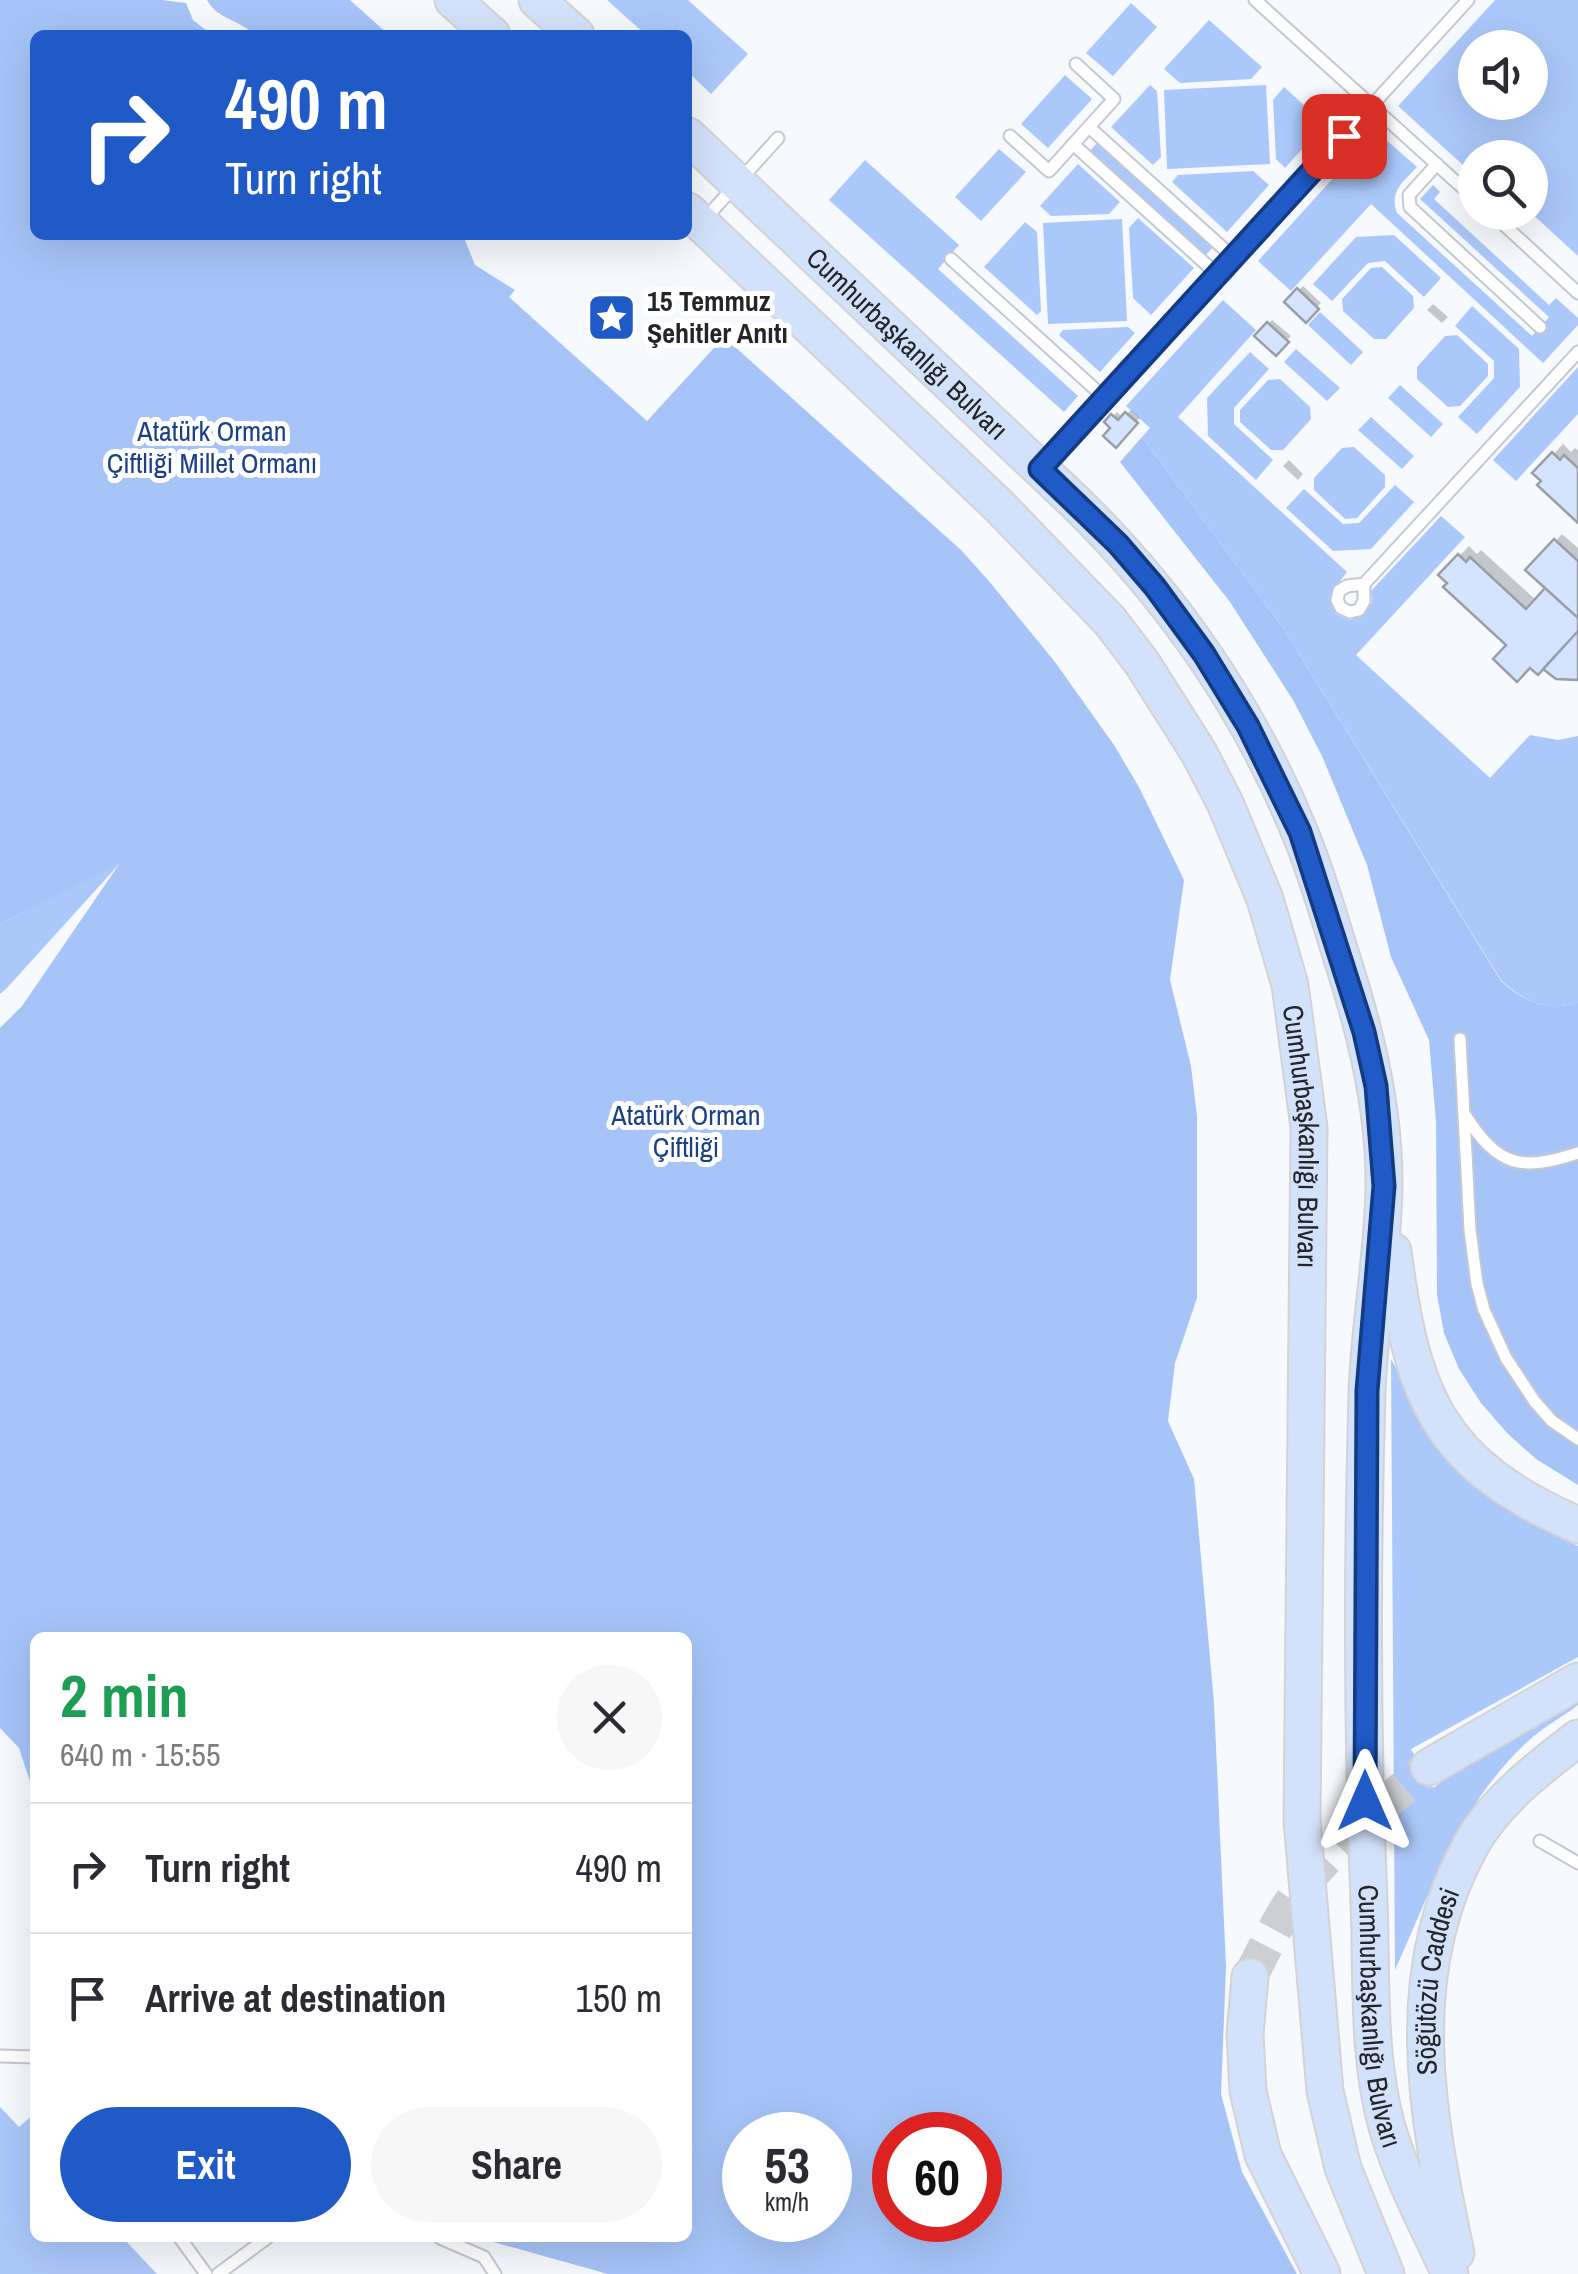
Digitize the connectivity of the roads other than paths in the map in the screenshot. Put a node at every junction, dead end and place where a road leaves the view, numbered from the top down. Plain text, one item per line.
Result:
1 (453, 0) edge
2 (537, 0) edge
3 (1256, 0) edge
4 (1468, 0) edge
5 (486, 30) edge
6 (570, 30) edge
7 (1076, 64) dead end
8 (1372, 105) junction
9 (1089, 127) junction
10 (1010, 136) dead end
11 (778, 138) dead end
12 (692, 140) edge
13 (1074, 144) junction
14 (1437, 164) junction
15 (738, 182) junction
16 (1458, 183) edge
17 (694, 217) edge
18 (1510, 230) edge
19 (1234, 258) junction
20 (951, 260) dead end
21 (1218, 275) junction
22 (1578, 293) edge
23 (1540, 327) dead end
24 (1578, 352) edge
25 (1106, 399) junction
26 (1040, 469) junction
27 (1364, 584) dead end
28 (1460, 1039) dead end
29 (1464, 1113) junction
30 (1578, 1152) edge
31 (1384, 1186) junction
32 (1578, 1439) edge
33 (1578, 1526) edge
34 (1578, 1681) edge
35 (1578, 1738) edge
36 (1430, 1768) tunnel mouth
37 (1540, 1840) dead end
38 (1578, 1863) edge
39 (1250, 1976) tunnel mouth
40 (0, 2056) edge
41 (30, 2057) edge
42 (183, 2242) edge
43 (261, 2242) edge
44 (449, 2242) edge
45 (206, 2274) edge
46 (218, 2274) edge
47 (495, 2274) edge
48 (1322, 2274) edge
49 (1386, 2274) edge
50 (1450, 2274) edge
51 (1460, 2274) edge

1 - 5 main road
2 - 6 main road
3 - 8 lane
4 - 8 lane
7 - 9 lane
8 - 14 lane
8 - 19 lane
9 - 13 lane
9 - 19 lane
10 - 13 lane
11 - 15 lane
12 - 15 main road, Cumhurbaşkanlığı Bulvarı
13 - 21 lane
14 - 16 lane
14 - 23 lane
15 - 17 lane
15 - 26 main road, Cumhurbaşkanlığı Bulvarı
17 - 49 main road, Cumhurbaşkanlığı Bulvarı
18 - 22 lane
19 - 21 lane
20 - 25 lane
21 - 25 lane
24 - 27 lane
25 - 26 lane
26 - 31 main road, Cumhurbaşkanlığı Bulvarı
28 - 29 lane
29 - 30 lane
29 - 32 lane
31 - 33 main road
31 - 50 main road, Cumhurbaşkanlığı Bulvarı
34 - 36 main road
35 - 51 main road, Söğütözü Caddesi
37 - 38 lane
39 - 48 main road
40 - 41 lane
42 - 45 lane
43 - 46 lane
44 - 47 lane

